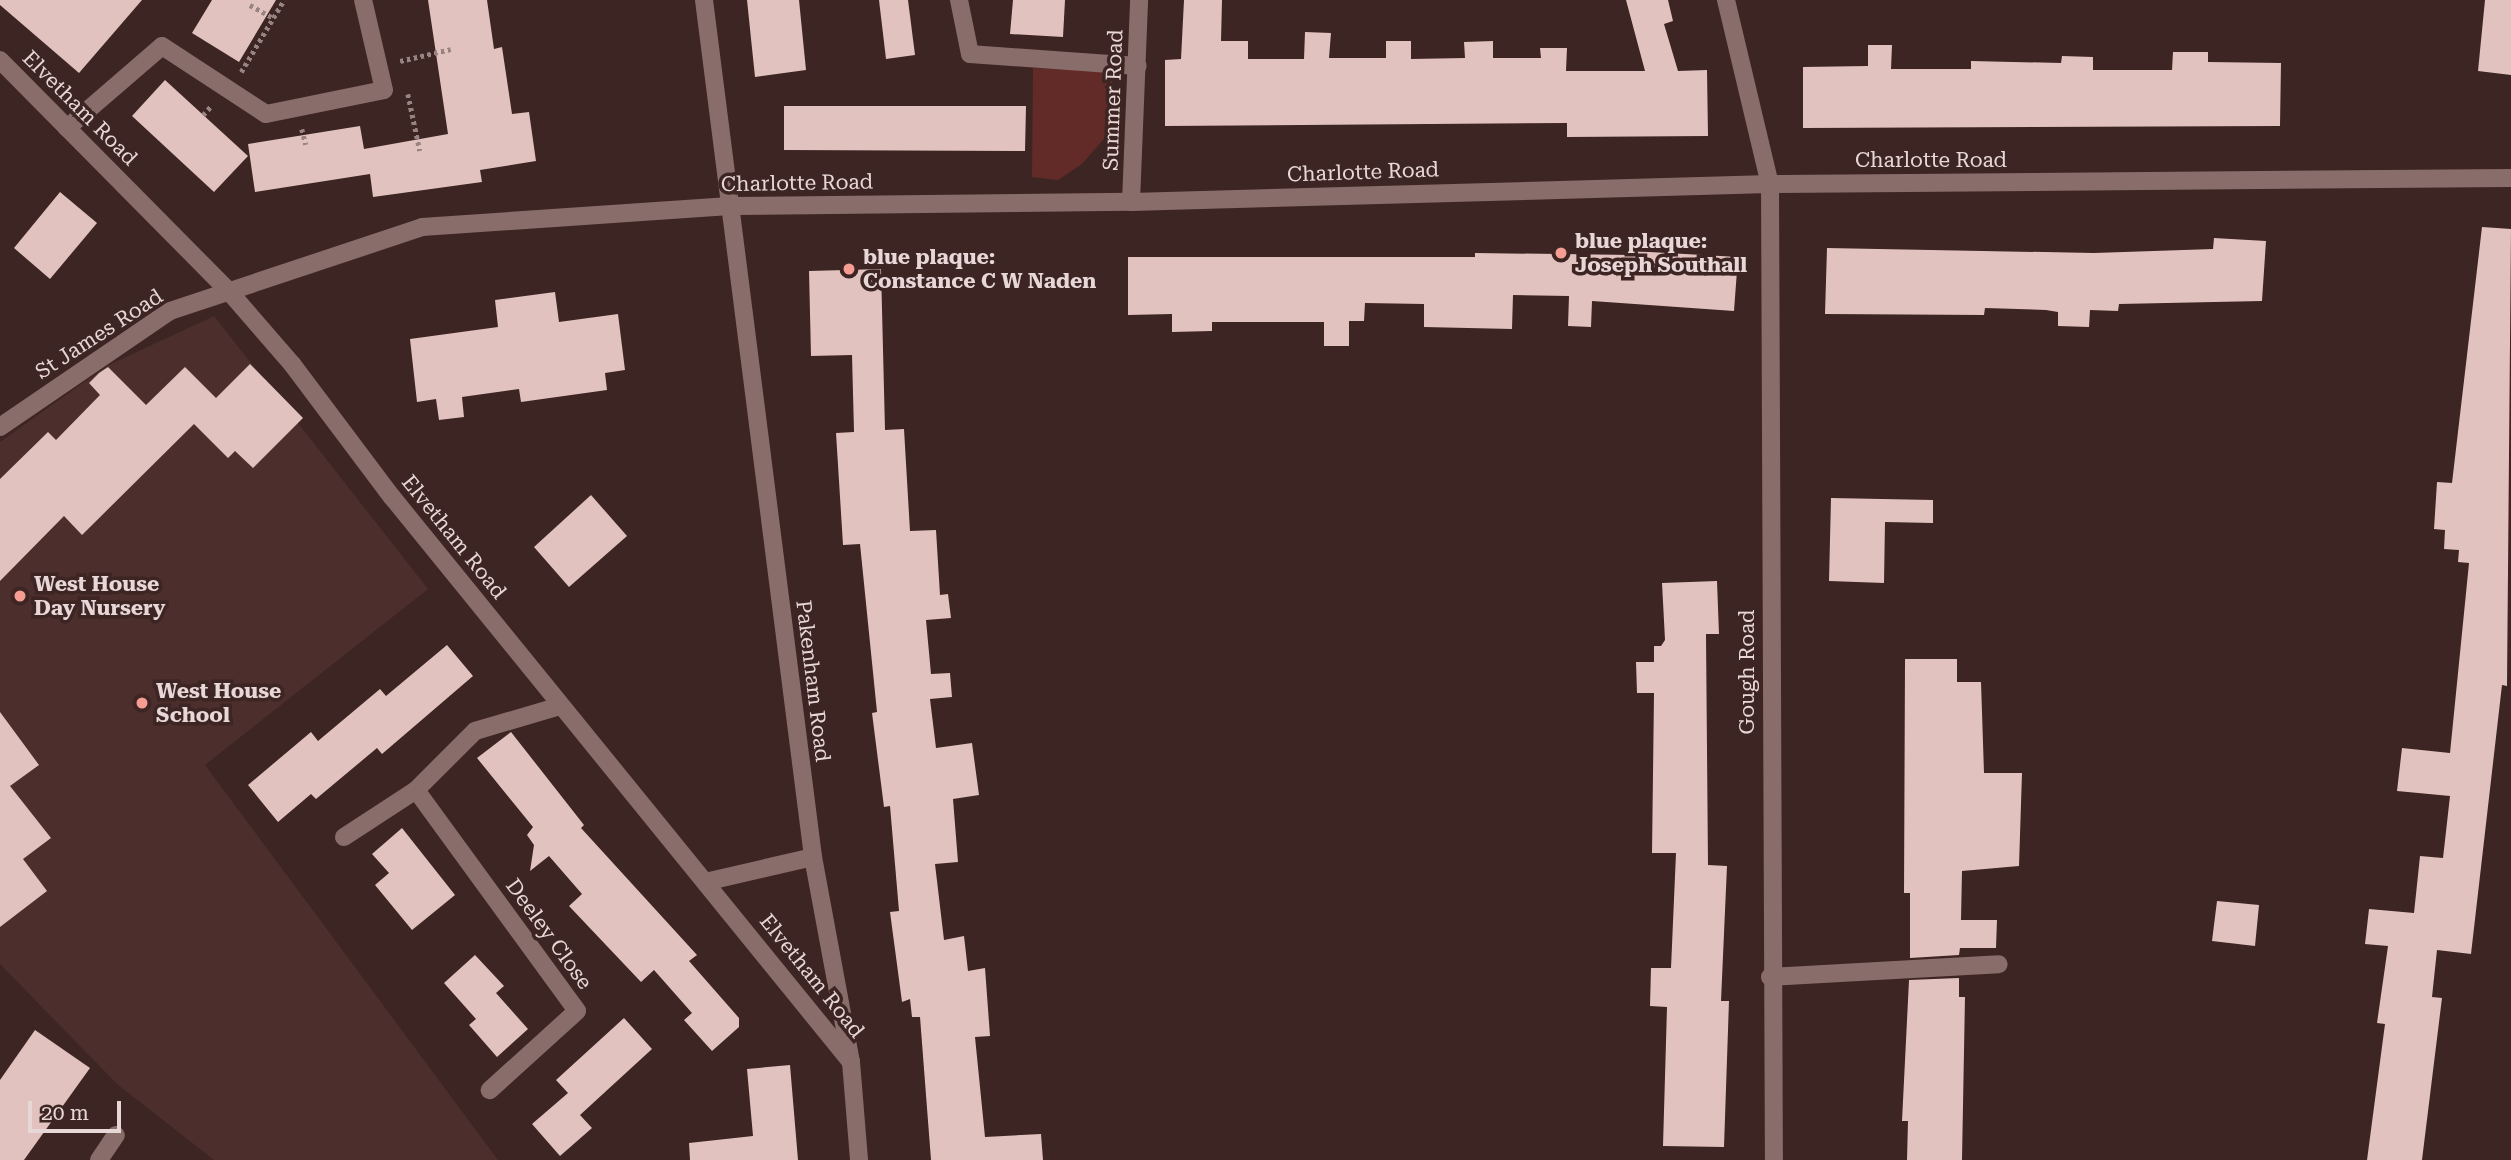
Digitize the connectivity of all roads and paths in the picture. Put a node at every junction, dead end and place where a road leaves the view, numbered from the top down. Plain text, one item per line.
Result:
1 (284, 0) edge
2 (363, 0) edge
3 (704, 0) edge
4 (958, 0) edge
5 (1139, 0) edge
6 (1726, 0) edge
7 (250, 5) dead end
8 (273, 18) junction
9 (451, 49) dead end
10 (0, 60) edge
11 (379, 66) junction
12 (1138, 66) junction
13 (230, 90) junction
14 (384, 90) junction
15 (67, 128) junction
16 (419, 151) dead end
17 (2511, 178) edge
18 (1770, 184) junction
19 (1131, 202) junction
20 (733, 206) junction
21 (227, 289) junction
22 (0, 427) edge
23 (560, 706) junction
24 (416, 790) junction
25 (344, 836) dead end
26 (813, 858) junction
27 (705, 882) junction
28 (1999, 964) dead end
29 (1770, 977) junction
30 (851, 1062) junction
31 (490, 1090) dead end
32 (116, 1135) dead end
33 (99, 1160) edge
34 (859, 1160) edge
35 (1774, 1160) edge

1 - 8 path
2 - 11 street
3 - 20 street, Pakenham Road
4 - 12 street
5 - 12 street, Summer Road
6 - 18 street, Gough Road
7 - 8 path
8 - 13 path
9 - 11 path
10 - 15 street, Elvetham Road
11 - 14 street
12 - 19 street, Summer Road
13 - 14 street
13 - 15 street
14 - 16 path
15 - 21 street, Elvetham Road
17 - 18 street, Charlotte Road
18 - 19 street, Charlotte Road
18 - 29 street, Gough Road
19 - 20 street, Charlotte Road
20 - 21 street, Charlotte Road
20 - 26 street, Pakenham Road
21 - 22 street, St James Road
21 - 23 street, Elvetham Road
23 - 24 street
23 - 27 street, Elvetham Road
24 - 25 street
24 - 31 street, Deeley Close
26 - 27 street
26 - 30 street, Pakenham Road
27 - 30 street, Elvetham Road
28 - 29 street
29 - 35 street, Gough Road
30 - 34 street, Pakenham Road
32 - 33 street

